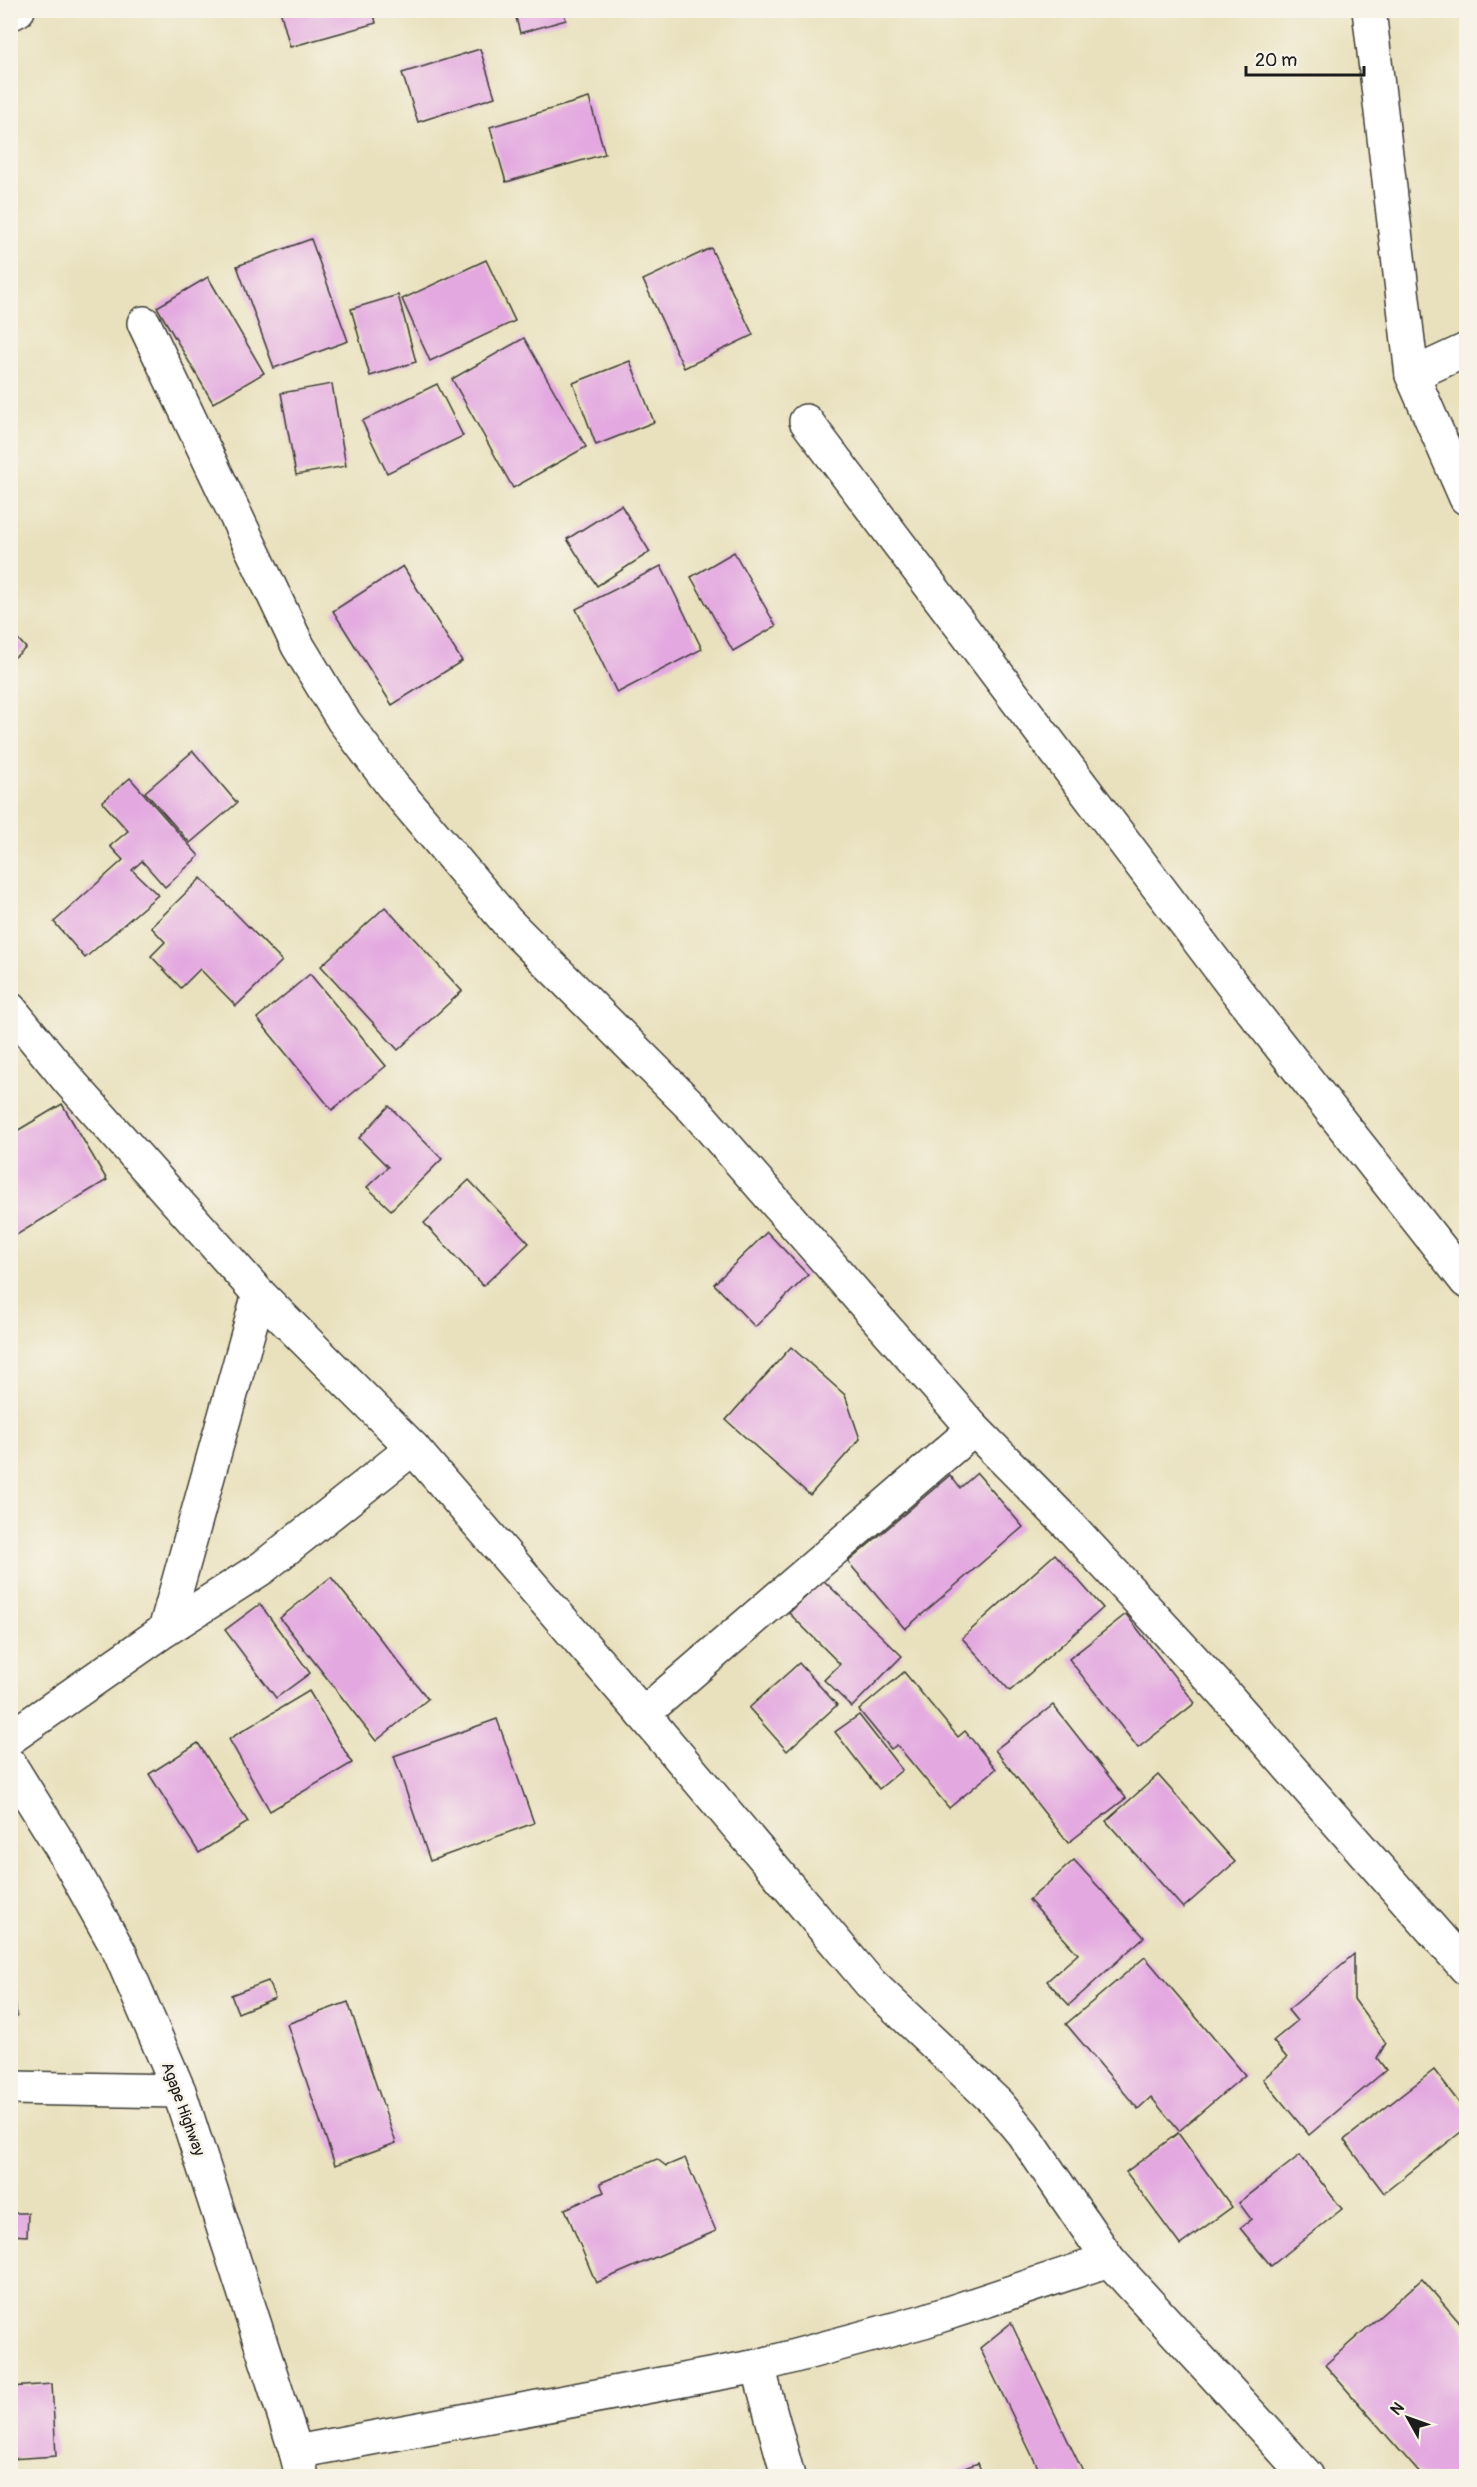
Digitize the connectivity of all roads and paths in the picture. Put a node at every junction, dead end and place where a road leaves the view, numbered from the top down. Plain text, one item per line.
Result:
1 (18, 10) edge
2 (1369, 10) edge
3 (10, 14) edge
4 (144, 323) dead end
5 (1467, 350) edge
6 (1412, 375) junction
7 (806, 421) dead end
8 (1467, 498) edge
9 (10, 1009) edge
10 (1467, 1281) edge
11 (259, 1294) junction
12 (974, 1429) junction
13 (412, 1449) junction
14 (165, 1630) junction
15 (643, 1714) junction
16 (10, 1737) edge
17 (10, 1765) edge
18 (1467, 1968) edge
19 (10, 2088) edge
20 (179, 2091) junction
21 (1109, 2260) junction
22 (758, 2366) junction
23 (299, 2464) edge
24 (788, 2476) edge
25 (1306, 2476) edge

1 - 3 street
2 - 6 street
4 - 12 street
5 - 6 street
6 - 8 street
7 - 10 street
9 - 11 street
11 - 13 street
11 - 14 street
12 - 15 street
12 - 18 street
13 - 14 street
13 - 15 street
14 - 16 street
15 - 21 street
17 - 20 street, Agape Highway
19 - 20 street
20 - 23 street, Agape Highway
21 - 22 street
21 - 25 street
22 - 23 street
22 - 24 street

